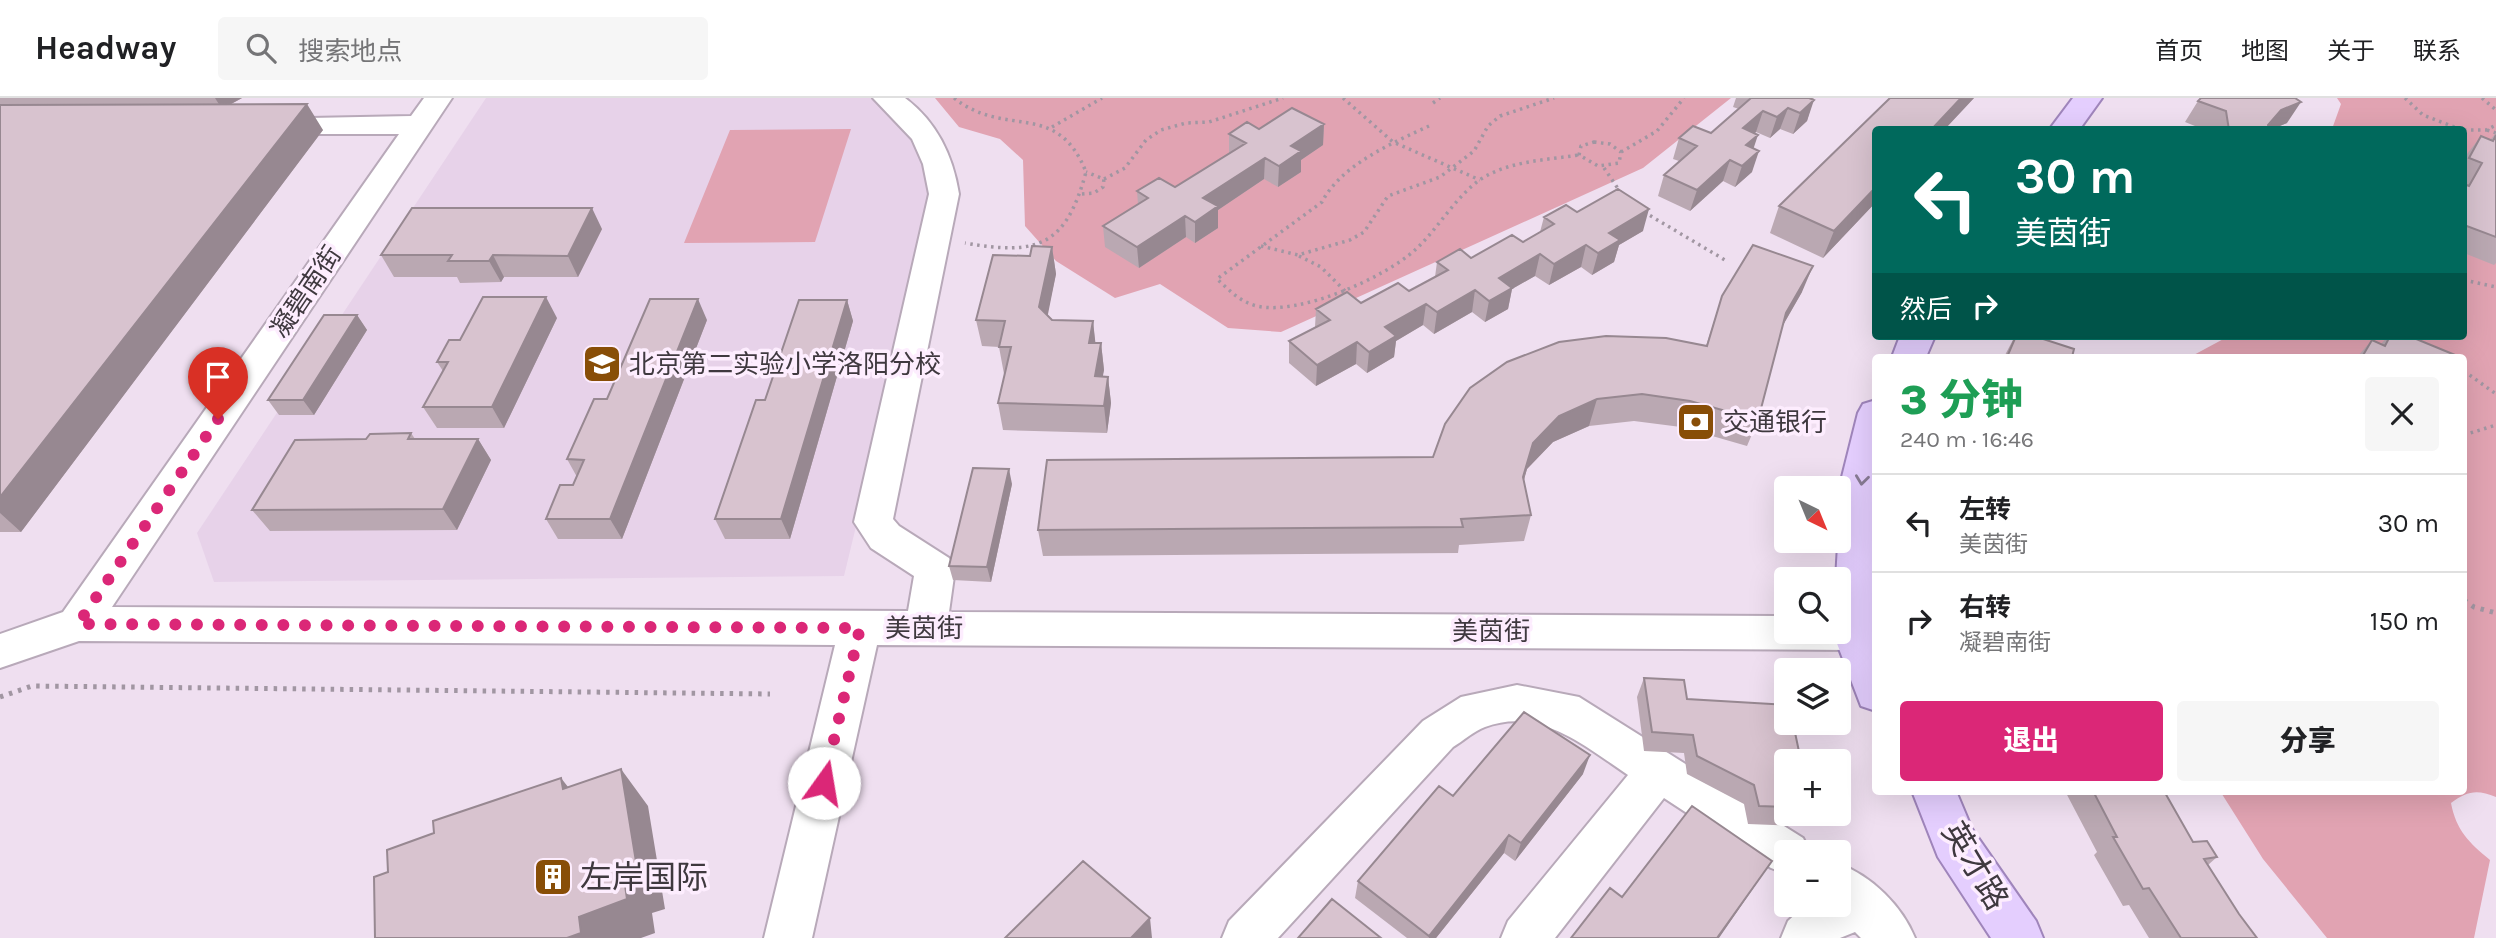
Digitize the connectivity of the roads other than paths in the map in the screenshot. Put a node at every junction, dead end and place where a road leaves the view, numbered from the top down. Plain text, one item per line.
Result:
1 (887, 98) edge
2 (2088, 98) edge
3 (2107, 98) edge
4 (429, 111) edge
5 (244, 126) edge
6 (2066, 126) edge
7 (2085, 126) edge
8 (1872, 430) edge
9 (78, 624) junction
10 (860, 628) junction
11 (926, 628) junction
12 (1869, 628) edge
13 (0, 651) edge
14 (1872, 656) edge
15 (1658, 771) junction
16 (1914, 795) edge
17 (1936, 795) edge
18 (1774, 845) edge
19 (1864, 910) edge
20 (788, 938) edge
21 (1246, 938) edge
22 (1525, 938) edge
23 (1805, 938) edge
24 (1992, 938) edge
25 (2019, 938) edge

1 - 11 street
2 - 6 main road
3 - 7 main road
4 - 5 street
4 - 9 street, 凝碧南街
8 -> 12 main road
9 - 10 street, 美茵街
9 - 13 street, 美茵街
10 - 11 street, 美茵街
10 - 20 street
11 - 12 street, 美茵街
12 - 14 main road
15 - 18 street
15 - 21 street
15 - 22 street
16 - 24 main road, 英才路
17 - 25 main road, 英才路
19 - 23 street

